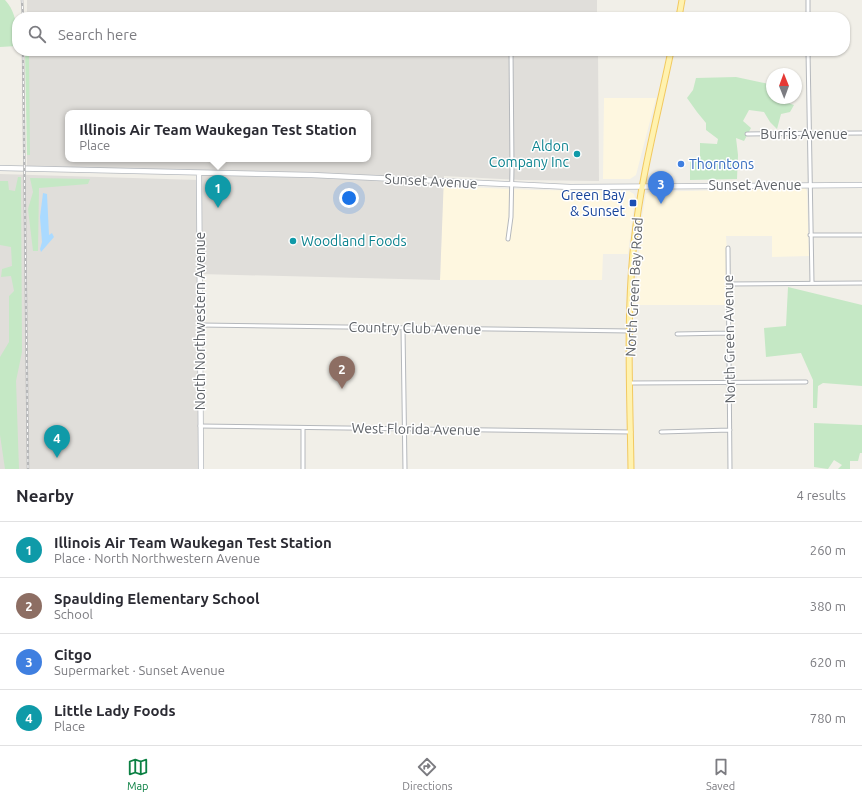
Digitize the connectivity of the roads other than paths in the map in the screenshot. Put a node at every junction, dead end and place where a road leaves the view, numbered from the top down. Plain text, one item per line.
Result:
1 (682, 0) edge
2 (808, 0) edge
3 (680, 12) edge
4 (808, 12) edge
5 (511, 56) edge
6 (670, 56) edge
7 (808, 56) edge
8 (862, 133) edge
9 (747, 134) dead end
10 (809, 134) junction
11 (0, 168) edge
12 (199, 173) junction
13 (862, 184) edge
14 (512, 185) junction
15 (809, 185) junction
16 (642, 186) junction
17 (810, 235) junction
18 (862, 235) edge
19 (508, 240) dead end
20 (728, 248) dead end
21 (862, 282) edge
22 (812, 283) junction
23 (728, 284) junction
24 (200, 326) junction
25 (403, 328) junction
26 (630, 331) junction
27 (729, 333) junction
28 (677, 334) dead end
29 (729, 382) junction
30 (806, 382) dead end
31 (630, 383) junction
32 (200, 426) junction
33 (303, 428) junction
34 (404, 429) junction
35 (730, 430) junction
36 (631, 432) junction
37 (661, 432) dead end
38 (200, 469) edge
39 (303, 469) edge
40 (404, 469) edge
41 (631, 469) edge
42 (730, 469) edge

1 - 3 main road
2 - 4 street
5 - 14 street
6 - 16 main road, North Green Bay Road
7 - 10 street
8 - 10 street, Burris Avenue
9 - 10 street, Burris Avenue
10 - 15 street
11 - 12 street, Sunset Avenue
12 - 14 street, Sunset Avenue
12 - 24 street, North Northwestern Avenue
13 - 15 street, Sunset Avenue
14 - 16 street, Sunset Avenue
14 - 19 street
15 - 16 street, Sunset Avenue
15 - 17 street
16 - 26 main road, North Green Bay Road
17 - 18 street
17 - 22 street
20 - 23 street, North Green Avenue
21 - 22 street
22 - 23 street
23 - 27 street, North Green Avenue
24 - 25 street, Country Club Avenue
24 - 32 street, North Northwestern Avenue
25 - 26 street, Country Club Avenue
25 - 34 street
26 - 31 main road, North Green Bay Road
27 - 28 street
27 - 29 street, North Green Avenue
29 - 30 street
29 - 31 street
29 - 35 street, North Green Avenue
31 - 36 main road, North Green Bay Road
32 - 33 street, West Florida Avenue
32 - 38 street, North Northwestern Avenue
33 - 34 street, West Florida Avenue
33 - 39 street
34 - 36 street, West Florida Avenue
34 - 40 street
35 - 37 street
35 - 42 street, North Green Avenue
36 - 41 main road, North Green Bay Road

